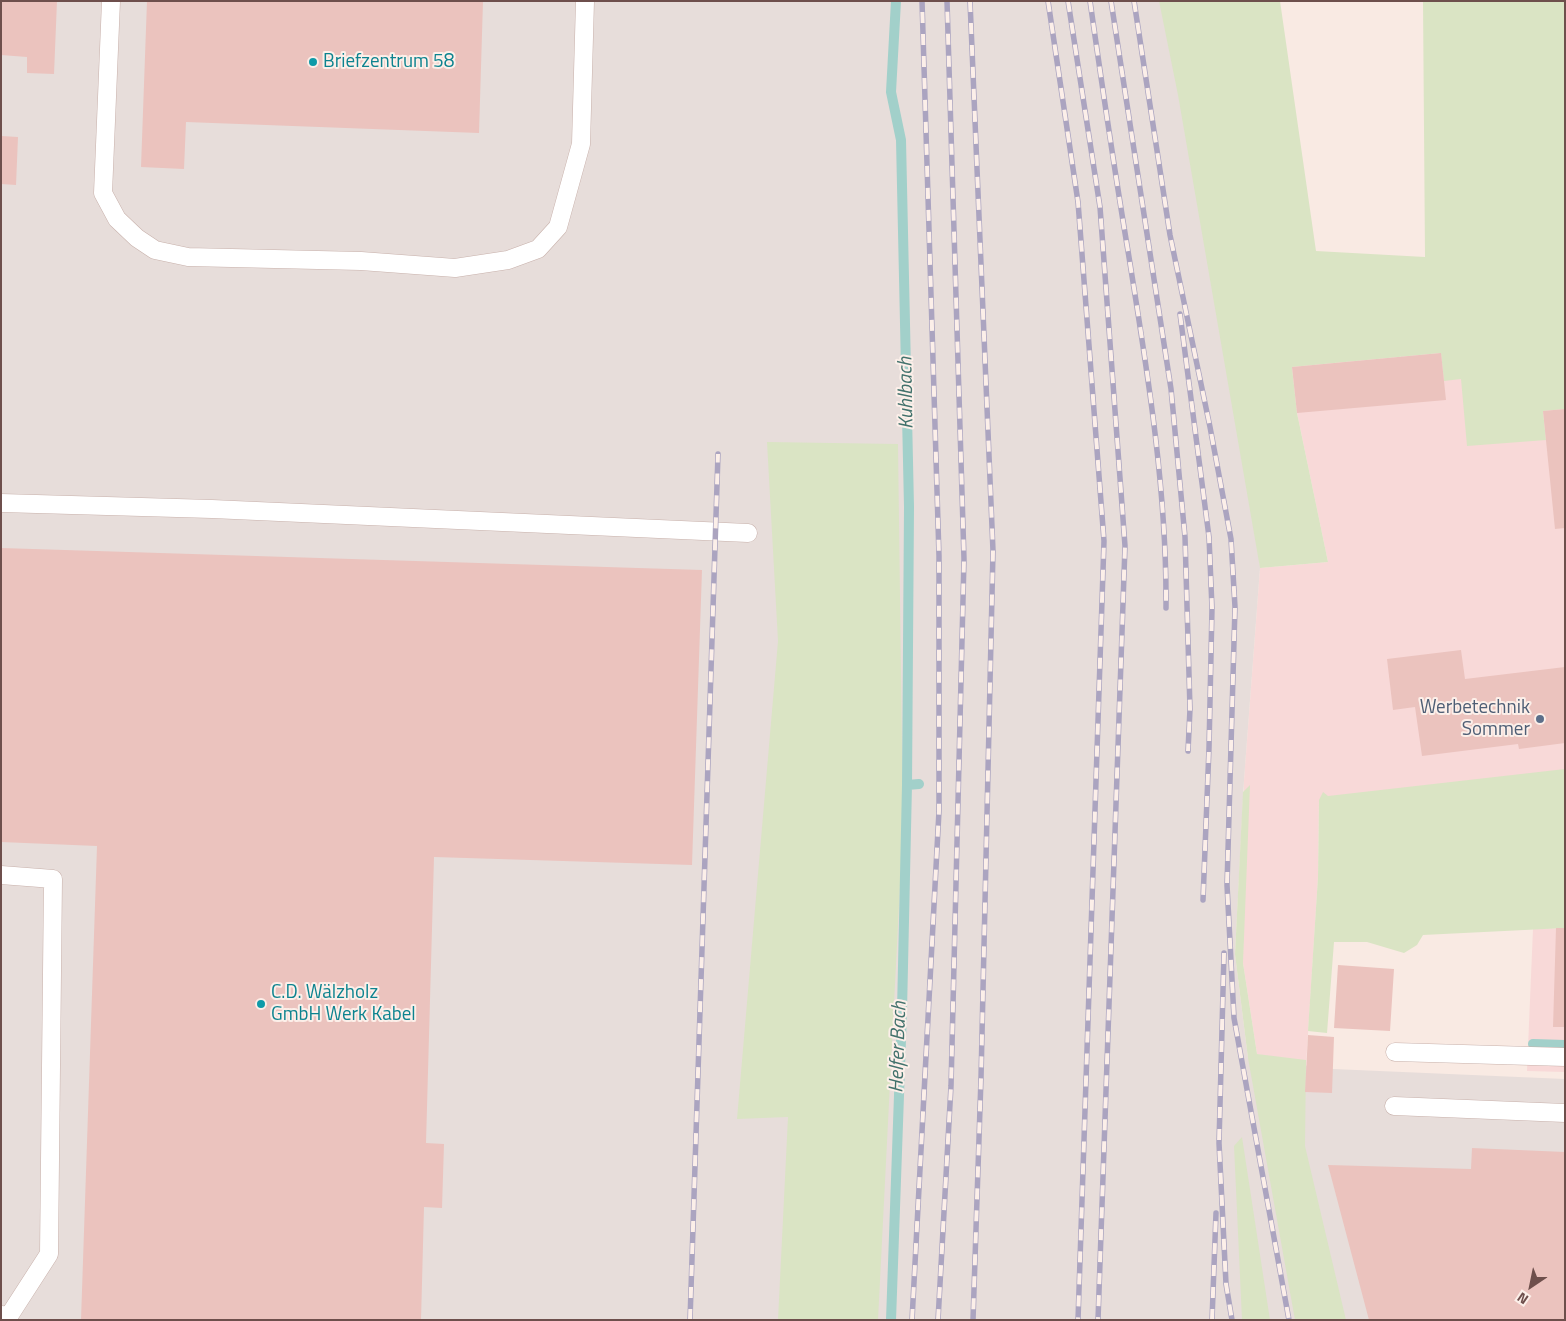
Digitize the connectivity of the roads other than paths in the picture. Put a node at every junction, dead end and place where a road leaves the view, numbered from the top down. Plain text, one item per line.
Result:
1 (111, 1) edge
2 (585, 1) edge
3 (1, 503) edge
4 (748, 533) dead end
5 (1, 875) edge
6 (1395, 1052) dead end
7 (1565, 1057) edge
8 (1394, 1106) dead end
9 (1565, 1114) edge
10 (1, 1315) edge

1 - 2 lane
3 - 4 lane
5 - 10 lane
6 - 7 lane
8 - 9 lane

